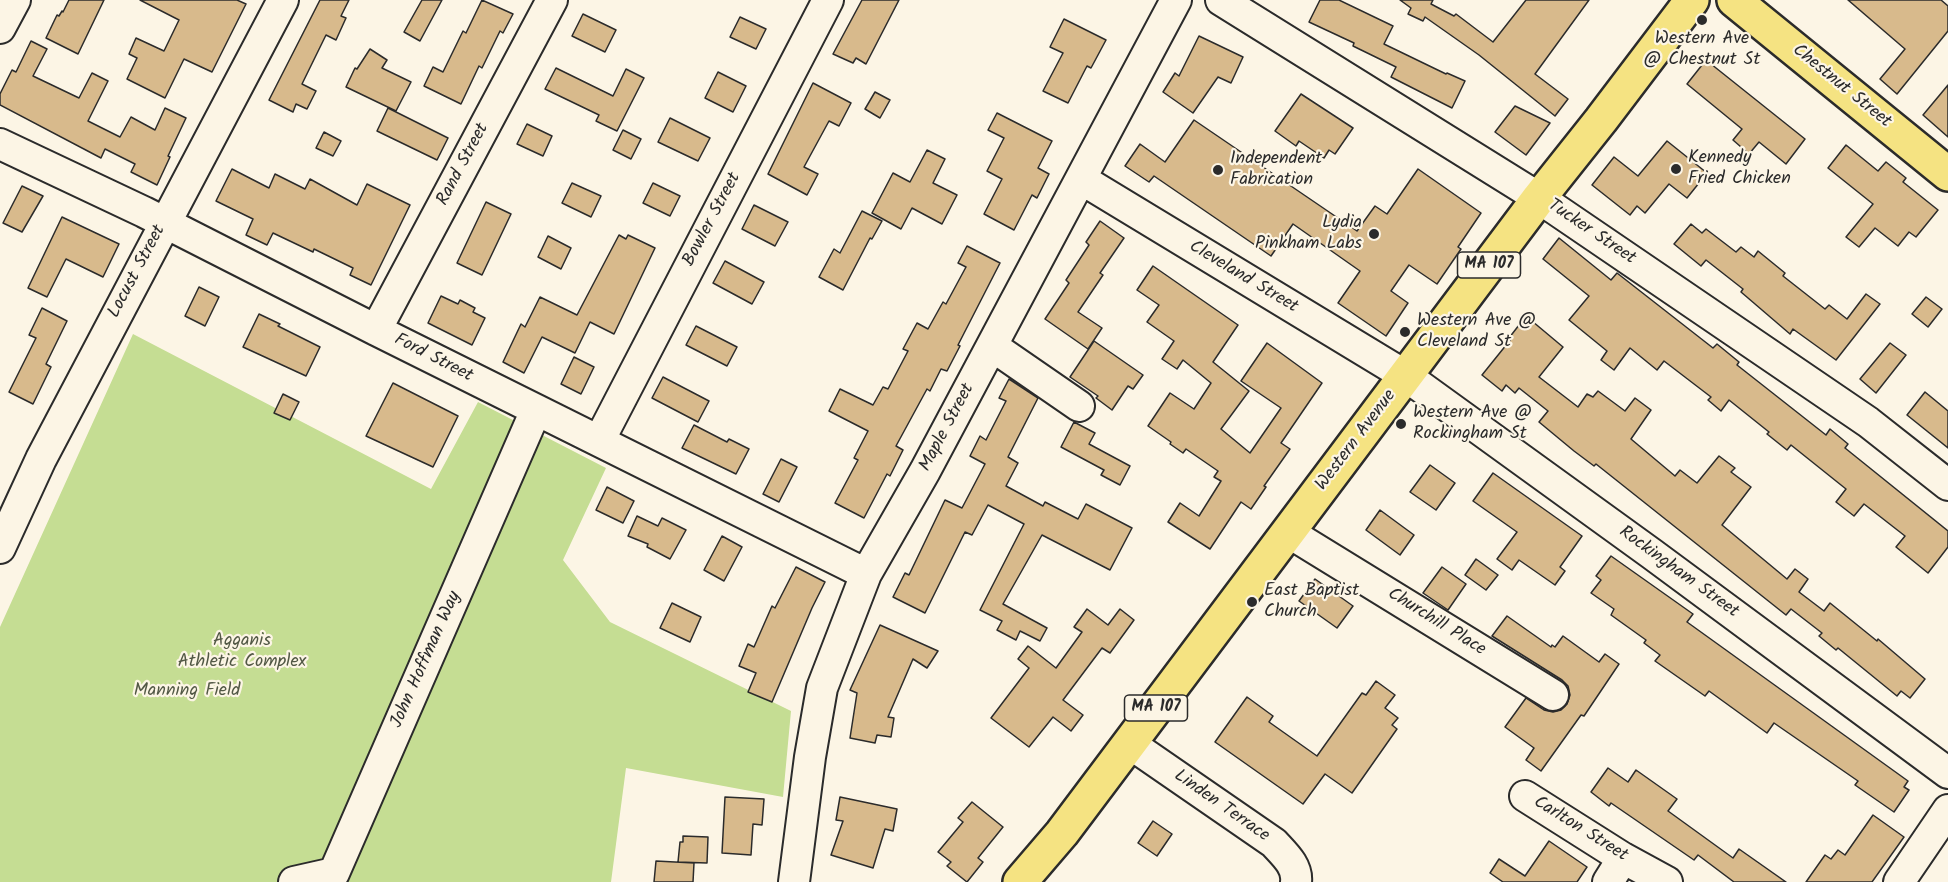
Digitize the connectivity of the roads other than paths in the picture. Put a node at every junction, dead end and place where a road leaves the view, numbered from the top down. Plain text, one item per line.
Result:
1 (15, 0) edge
2 (283, 0) edge
3 (552, 0) edge
4 (828, 0) edge
5 (1176, 0) edge
6 (1221, 0) edge
7 (1692, 0) edge
8 (1734, 0) edge
9 (0, 28) edge
10 (0, 144) edge
11 (1948, 174) edge
12 (1081, 179) junction
13 (1539, 198) junction
14 (164, 223) junction
15 (376, 330) junction
16 (992, 346) junction
17 (1406, 376) junction
18 (1079, 406) dead end
19 (536, 410) junction
20 (598, 441) junction
21 (1948, 485) edge
22 (1288, 532) junction
23 (0, 548) edge
24 (866, 574) junction
25 (1553, 695) dead end
26 (1129, 743) junction
27 (1948, 773) edge
28 (1525, 796) dead end
29 (1948, 810) edge
30 (1615, 870) edge
31 (294, 882) edge
32 (794, 882) edge
33 (1020, 882) edge
34 (1296, 882) edge
35 (1667, 882) edge
36 (1899, 882) edge

1 - 9 street
2 - 14 street, Locust Street
3 - 15 street, Rand Street
4 - 20 street, Bowler Street
5 - 12 street, Maple Street
6 - 13 street, Tucker Street
7 - 13 main road, Western Avenue / MA 107
8 - 11 main road, Chestnut Street
10 - 14 street, Ford Street
12 - 16 street, Maple Street
12 - 17 street, Cleveland Street
13 - 17 main road, Western Avenue / MA 107
13 - 21 street, Tucker Street
14 - 15 street, Ford Street
14 - 23 street, Locust Street
15 - 19 street, Ford Street
16 - 18 street
16 - 24 street, Maple Street
17 - 22 main road, Western Avenue / MA 107
17 - 27 street, Rockingham Street
19 - 20 street, Ford Street
19 - 31 street, John Hoffman Way
20 - 24 street, Ford Street
22 - 25 street, Churchill Place
22 - 26 main road, Western Avenue / MA 107
24 - 32 street, Maple Street
26 - 33 main road, Western Avenue / MA 107
26 - 34 street, Linden Terrace
28 - 30 street, Carlton Street
29 - 36 street
30 - 35 street, Carlton Street

